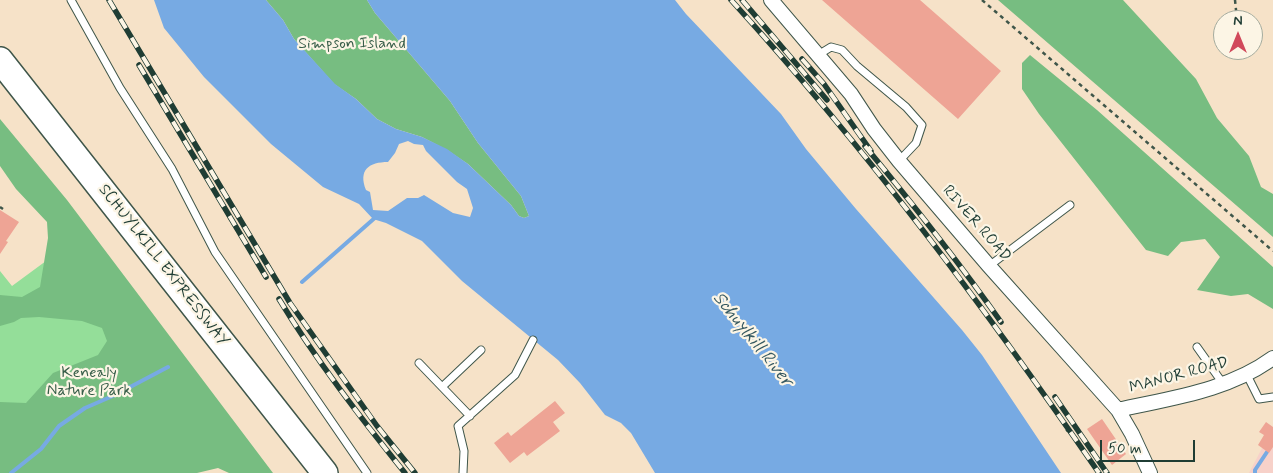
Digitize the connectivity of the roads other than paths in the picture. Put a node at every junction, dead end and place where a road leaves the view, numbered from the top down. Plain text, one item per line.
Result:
1 (71, 0) edge
2 (771, 0) edge
3 (818, 55) junction
4 (0, 60) edge
5 (0, 85) edge
6 (899, 162) junction
7 (1070, 205) dead end
8 (989, 266) junction
9 (165, 283) junction
10 (533, 340) dead end
11 (1197, 348) dead end
12 (481, 350) dead end
13 (1273, 358) edge
14 (419, 363) dead end
15 (235, 371) junction
16 (1247, 375) junction
17 (1224, 385) junction
18 (442, 387) junction
19 (1273, 397) edge
20 (1118, 410) junction
21 (470, 416) junction
22 (304, 473) edge
23 (325, 473) edge
24 (367, 473) edge
25 (463, 473) edge
26 (1150, 473) edge

1 - 24 lane
2 - 3 street, RIVER ROAD
3 - 6 street, RIVER ROAD
3 - 6 lane
4 - 9 highway, SCHUYLKILL EXPRESSWAY
5 - 9 highway, SCHUYLKILL EXPRESSWAY
6 - 8 street, RIVER ROAD
7 - 8 lane
8 - 20 street, RIVER ROAD
9 - 15 highway, SCHUYLKILL EXPRESSWAY
10 - 21 lane
11 - 17 lane
12 - 18 lane
13 - 16 street, MANOR ROAD
14 - 18 lane
15 - 22 highway, SCHUYLKILL EXPRESSWAY
15 - 23 highway, SCHUYLKILL EXPRESSWAY
16 - 17 street, MANOR ROAD
16 - 19 lane
17 - 20 street, MANOR ROAD
18 - 21 lane
20 - 26 street, RIVER ROAD
21 - 25 lane

